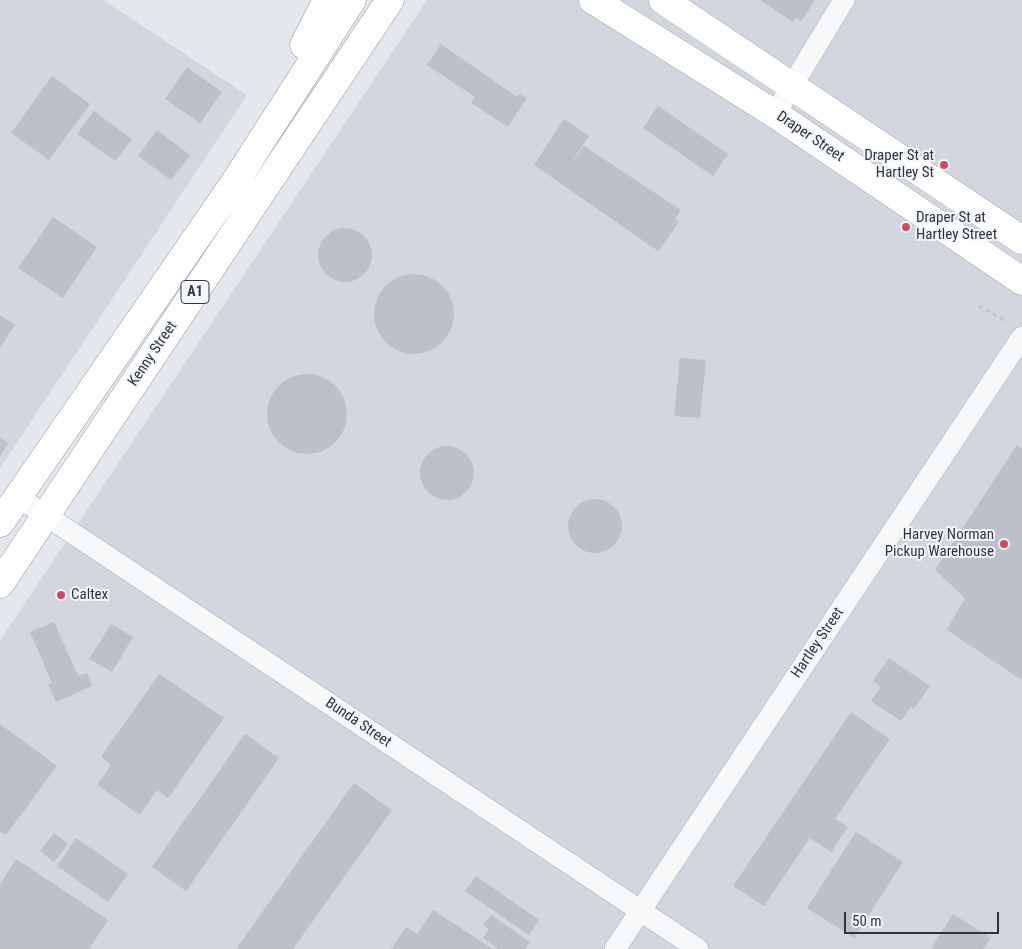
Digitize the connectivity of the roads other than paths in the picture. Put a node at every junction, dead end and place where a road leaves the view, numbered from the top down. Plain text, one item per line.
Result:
1 (327, 0) edge
2 (352, 0) edge
3 (390, 0) edge
4 (593, 0) edge
5 (663, 0) edge
6 (844, 0) edge
7 (793, 87) junction
8 (775, 114) junction
9 (234, 184) junction
10 (1022, 240) edge
11 (1022, 281) edge
12 (1018, 331) edge
13 (18, 496) junction
14 (46, 514) junction
15 (0, 524) edge
16 (0, 584) edge
17 (640, 911) junction
18 (615, 949) edge
19 (698, 949) edge

1 - 9 main road
2 - 9 main road, Kenny Street / A1
3 - 14 main road, Kenny Street / A1
4 - 8 main road, Draper Street
5 - 7 main road
6 - 7 street
7 - 8 street
7 - 10 main road
8 - 11 main road, Draper Street
9 - 13 main road, Kenny Street / A1
12 - 17 street, Hartley Street
13 - 14 street, Bunda Street
13 - 15 main road, Kenny Street / A1
14 - 16 main road, Kenny Street / A1
14 - 17 street, Bunda Street
17 - 18 street, Hartley Street
17 - 19 street, Bunda Street

